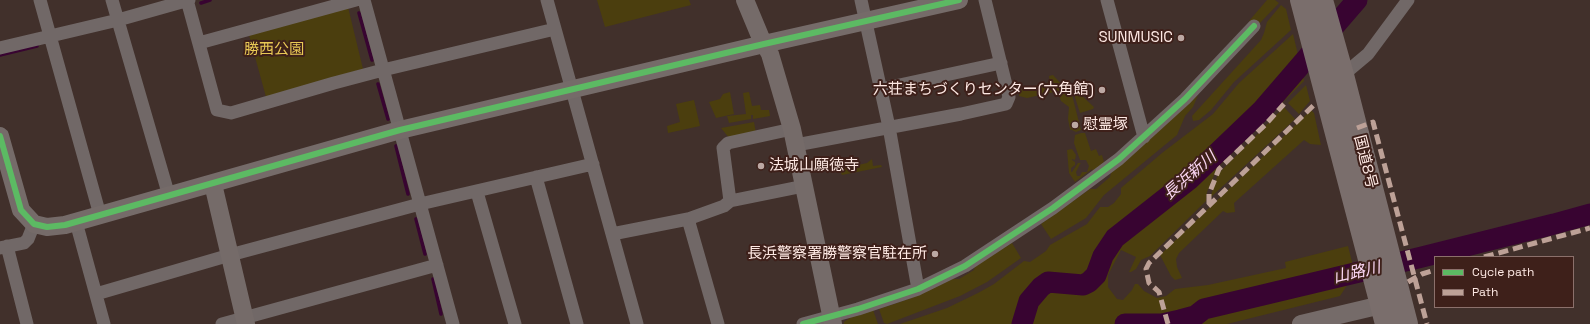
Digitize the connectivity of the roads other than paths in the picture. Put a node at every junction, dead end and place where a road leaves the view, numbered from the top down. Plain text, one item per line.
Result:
1 (40, 0) edge
2 (112, 0) edge
3 (187, 0) edge
4 (356, 0) edge
5 (364, 0) edge
6 (547, 0) edge
7 (745, 0) edge
8 (861, 0) edge
9 (959, 0) edge
10 (985, 0) edge
11 (1107, 0) edge
12 (1301, 0) edge
13 (1322, 0) edge
14 (1408, 0) edge
15 (941, 2) edge
16 (118, 20) junction
17 (866, 20) junction
18 (1254, 26) dead end
19 (555, 29) junction
20 (50, 36) junction
21 (199, 43) junction
22 (764, 44) junction
23 (0, 48) edge
24 (1001, 63) junction
25 (1341, 69) junction
26 (384, 70) junction
27 (572, 89) junction
28 (881, 89) junction
29 (889, 127) junction
30 (400, 130) junction
31 (0, 136) edge
32 (794, 137) junction
33 (1144, 137) junction
34 (593, 164) junction
35 (536, 177) junction
36 (212, 184) junction
37 (804, 186) junction
38 (477, 192) junction
39 (169, 196) junction
40 (730, 201) junction
41 (420, 204) junction
42 (100, 215) junction
43 (688, 219) junction
44 (76, 222) junction
45 (34, 224) junction
46 (612, 234) junction
47 (1375, 246) junction
48 (4, 247) edge
49 (230, 256) junction
50 (437, 265) junction
51 (918, 289) junction
52 (96, 294) junction
53 (1388, 299) edge
54 (832, 320) edge
55 (246, 321) edge
56 (27, 324) edge
57 (104, 324) edge
58 (222, 324) edge
59 (453, 324) edge
60 (515, 324) edge
61 (577, 324) edge
62 (637, 324) edge
63 (718, 324) edge
64 (803, 324) edge
65 (1301, 324) edge
66 (1407, 324) edge

1 - 20 street
2 - 16 street
3 - 16 street
3 - 21 street
4 - 21 street
5 - 26 street
6 - 19 street
7 - 22 street
8 - 17 street
9 - 15 street
10 - 24 street
11 - 33 street
12 - 47 highway, 国道8号
13 - 25 highway, 国道8号
14 - 25 street
15 - 17 street
16 - 20 street
16 - 39 street
17 - 22 street
17 - 28 street
18 - 33 street
19 - 26 street
19 - 27 street
20 - 23 street
20 - 42 street
21 - 26 street
22 - 27 street
22 - 32 street
24 - 28 street
24 - 29 street
25 - 47 highway, 国道8号
26 - 30 street
27 - 30 street
27 - 34 street
28 - 29 street
29 - 32 street
29 - 51 street
30 - 36 street
30 - 41 street
31 - 45 street
32 - 37 street
32 - 40 street
33 - 51 street
34 - 35 street
34 - 46 street
35 - 38 street
35 - 61 street
36 - 39 street
36 - 49 street
37 - 40 street
37 - 54 street
38 - 41 street
38 - 60 street
39 - 42 street
40 - 43 street
41 - 49 street
41 - 50 street
42 - 44 street
43 - 46 street
43 - 63 street
44 - 45 street
44 - 52 street
45 - 48 street
46 - 62 street
47 - 53 highway, 国道8号
48 - 56 street
49 - 52 street
49 - 55 street
50 - 55 street
50 - 59 street
51 - 54 street
52 - 57 street
53 - 65 street
53 - 66 highway, 国道8号
54 - 64 street
55 - 58 street

